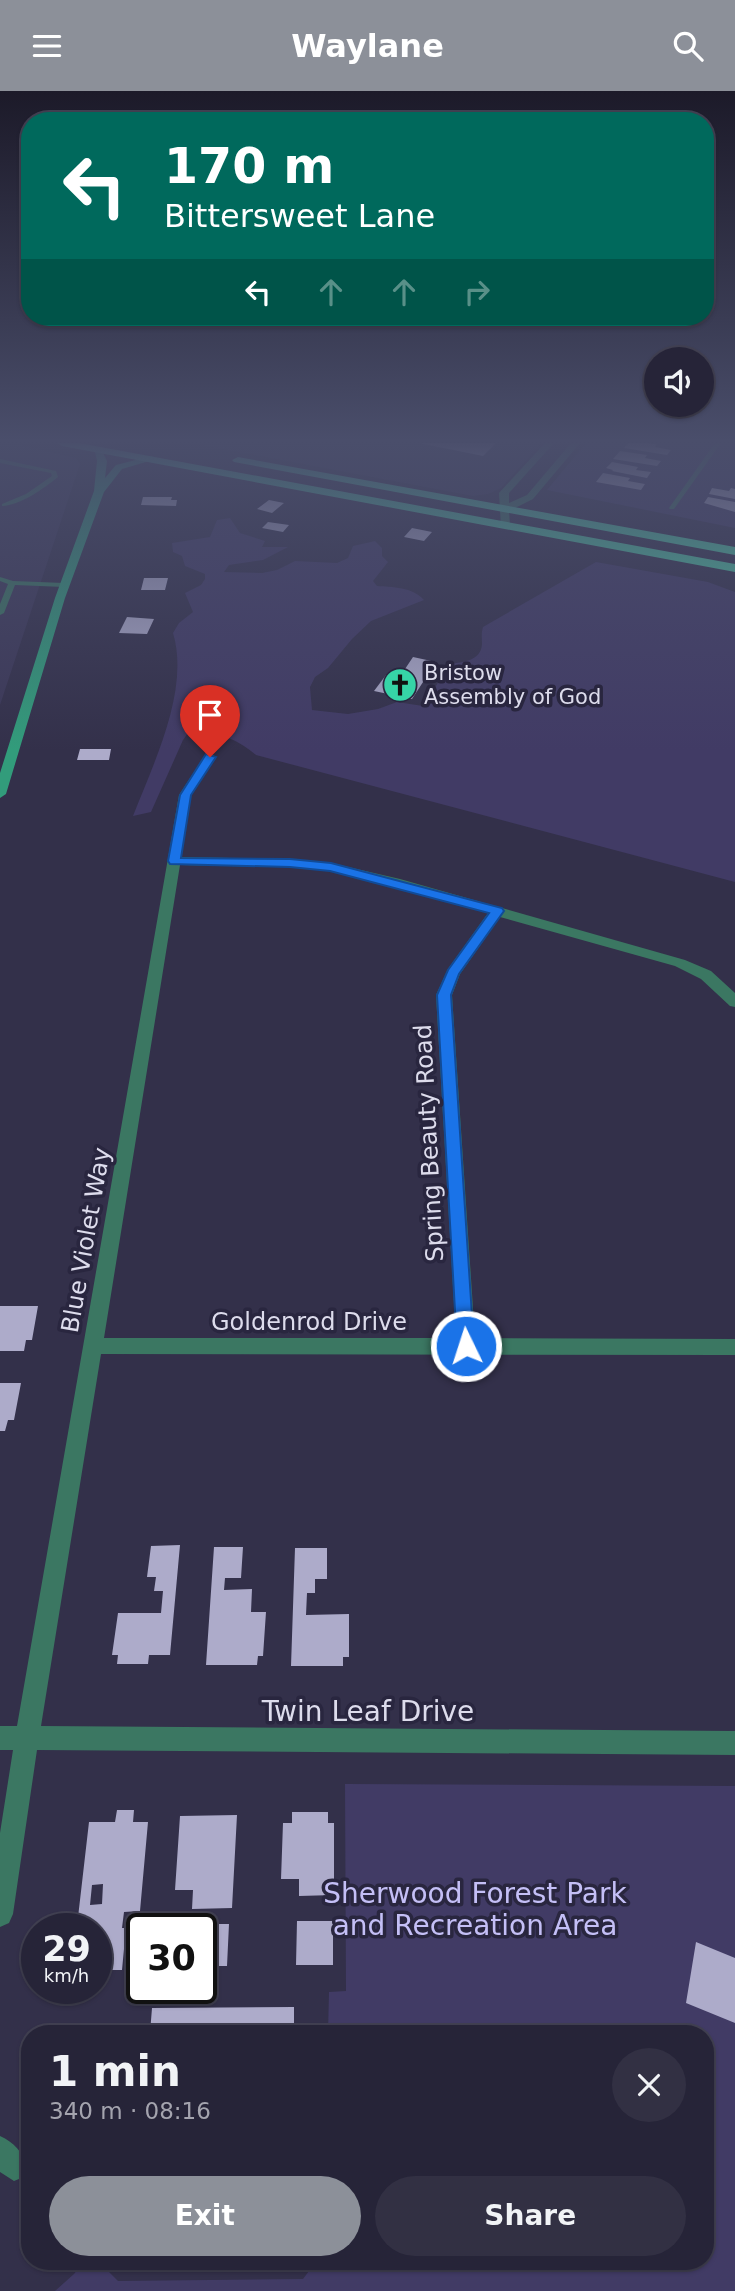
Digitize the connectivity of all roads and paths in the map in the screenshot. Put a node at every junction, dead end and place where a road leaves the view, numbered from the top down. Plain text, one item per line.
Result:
1 (79, 546) edge
2 (616, 546) edge
3 (706, 546) edge
4 (735, 551) edge
5 (735, 568) edge
6 (0, 579) edge
7 (12, 583) junction
8 (64, 585) junction
9 (0, 613) edge
10 (210, 757) dead end
11 (0, 794) edge
12 (174, 861) junction
13 (497, 911) junction
14 (735, 1002) edge
15 (93, 1346) junction
16 (466, 1346) junction
17 (735, 1346) edge
18 (0, 1738) edge
19 (27, 1738) junction
20 (735, 1743) edge
21 (0, 1915) edge

1 - 8 street
2 - 5 highway
3 - 4 highway
6 - 7 lane
7 - 8 lane
7 - 9 lane
8 - 11 street
10 - 12 street, Blue Violet Way
12 - 13 street
12 - 15 street, Blue Violet Way
13 - 14 street
13 - 16 street, Spring Beauty Road
15 - 16 street, Goldenrod Drive
15 - 19 street, Blue Violet Way
16 - 17 street, Goldenrod Drive
18 - 19 street, Twin Leaf Drive
19 - 20 street, Twin Leaf Drive
19 - 21 street, Blue Violet Way

